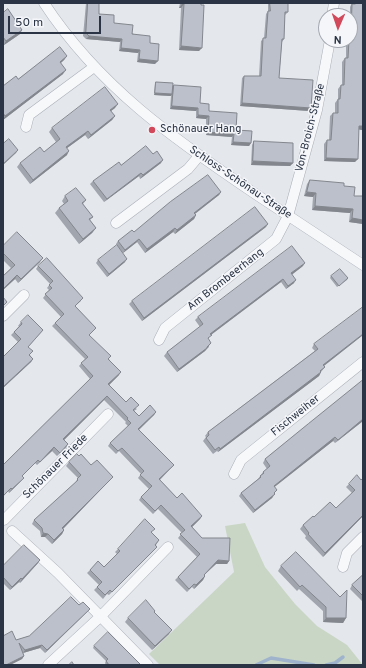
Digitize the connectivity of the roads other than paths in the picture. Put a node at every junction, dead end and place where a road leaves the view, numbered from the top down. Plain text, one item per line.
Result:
1 (44, 3) edge
2 (329, 48) edge
3 (94, 67) junction
4 (26, 127) dead end
5 (199, 156) junction
6 (288, 216) junction
7 (116, 223) dead end
8 (363, 266) edge
9 (24, 295) dead end
10 (3, 316) edge
11 (159, 340) dead end
12 (363, 362) edge
13 (108, 414) dead end
14 (234, 474) dead end
15 (4, 520) dead end
16 (12, 531) dead end
17 (363, 537) edge
18 (168, 548) dead end
19 (343, 567) dead end
20 (101, 616) junction
21 (48, 665) edge
22 (148, 665) edge

1 - 3 street, Schloss-Schönau-Straße
2 - 6 street, Von-Broich-Straße
3 - 4 street
3 - 5 street, Schloss-Schönau-Straße
5 - 6 street, Schloss-Schönau-Straße
5 - 7 street
6 - 8 street, Schloss-Schönau-Straße
6 - 11 street, Am Brombeerhang
9 - 10 street
12 - 14 street, Fischweiher
13 - 15 street, Schönauer Friede
16 - 20 street
17 - 19 street
18 - 20 street
20 - 21 street
20 - 22 street

